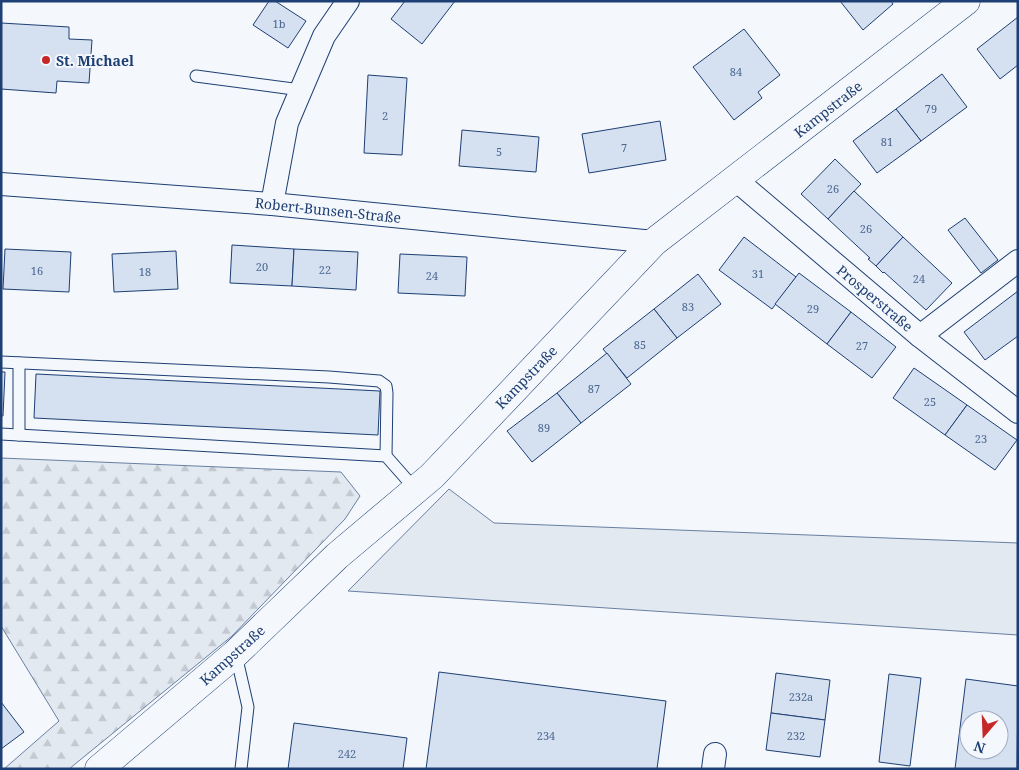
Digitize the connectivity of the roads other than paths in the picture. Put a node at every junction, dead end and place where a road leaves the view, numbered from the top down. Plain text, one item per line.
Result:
1 (348, 1) edge
2 (966, 1) edge
3 (196, 76) dead end
4 (301, 90) junction
5 (736, 180) junction
6 (1, 184) edge
7 (272, 204) junction
8 (654, 242) junction
9 (1018, 260) edge
10 (920, 336) junction
11 (1, 362) edge
12 (19, 363) junction
13 (1018, 412) edge
14 (1, 434) edge
15 (19, 435) junction
16 (386, 456) junction
17 (416, 490) junction
18 (235, 654) junction
19 (99, 769) edge
20 (241, 769) edge

1 - 4 street
2 - 5 street, Kampstraße
3 - 4 lane
4 - 7 street
5 - 8 street, Kampstraße
5 - 10 street, Prosperstraße
6 - 7 street, Robert-Bunsen-Straße
7 - 8 street, Robert-Bunsen-Straße
8 - 17 street, Kampstraße
9 - 10 street
10 - 13 street, Prosperstraße
11 - 12 lane
12 - 15 lane
12 - 16 lane
14 - 15 lane
15 - 16 lane
16 - 17 lane
17 - 18 street, Kampstraße
18 - 19 street, Kampstraße
18 - 20 lane

